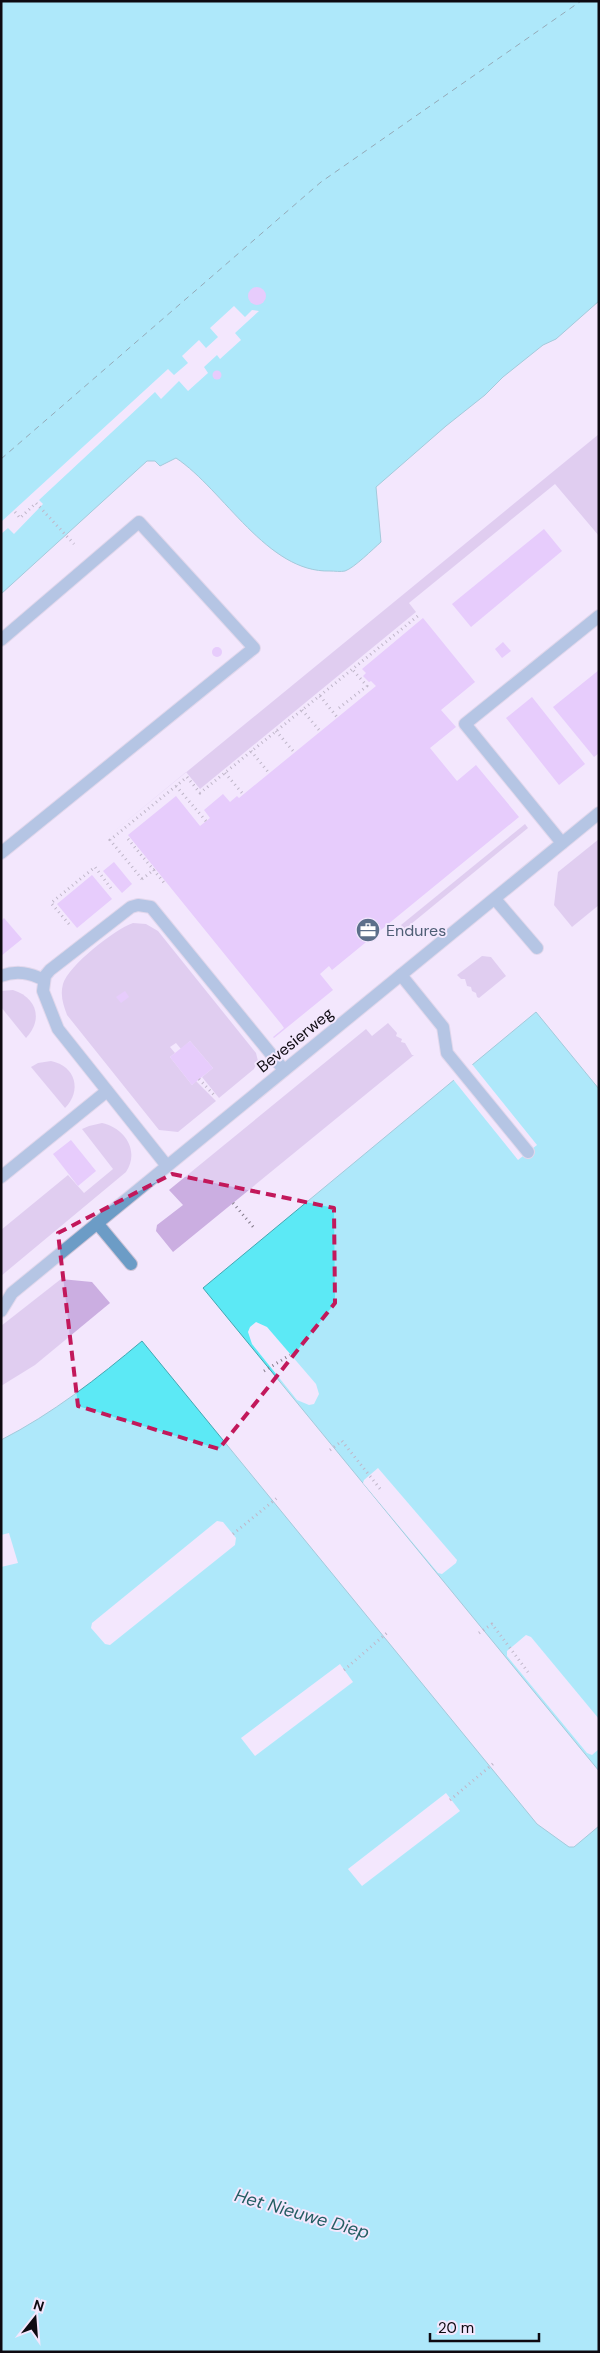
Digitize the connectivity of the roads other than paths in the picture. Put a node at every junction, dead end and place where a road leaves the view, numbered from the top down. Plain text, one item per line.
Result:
1 (599, 616) edge
2 (1, 640) edge
3 (599, 814) edge
4 (562, 844) junction
5 (1, 853) edge
6 (495, 898) junction
7 (537, 948) dead end
8 (401, 975) junction
9 (1, 976) edge
10 (44, 980) junction
11 (284, 1070) junction
12 (108, 1091) junction
13 (528, 1152) dead end
14 (167, 1166) junction
15 (1, 1177) edge
16 (98, 1223) junction
17 (131, 1264) dead end
18 (6, 1295) edge
19 (1, 1311) edge

1 - 4 street
2 - 5 street
3 - 4 street, Bevesierweg
4 - 6 street, Bevesierweg
6 - 7 street
6 - 8 street, Bevesierweg
8 - 11 street, Bevesierweg
8 - 13 street
9 - 10 street
10 - 11 street
10 - 12 street
11 - 14 street, Bevesierweg
12 - 14 street
12 - 15 street
14 - 16 street, Bevesierweg
16 - 17 street
16 - 18 street, Bevesierweg
18 - 19 street, Bevesierweg

